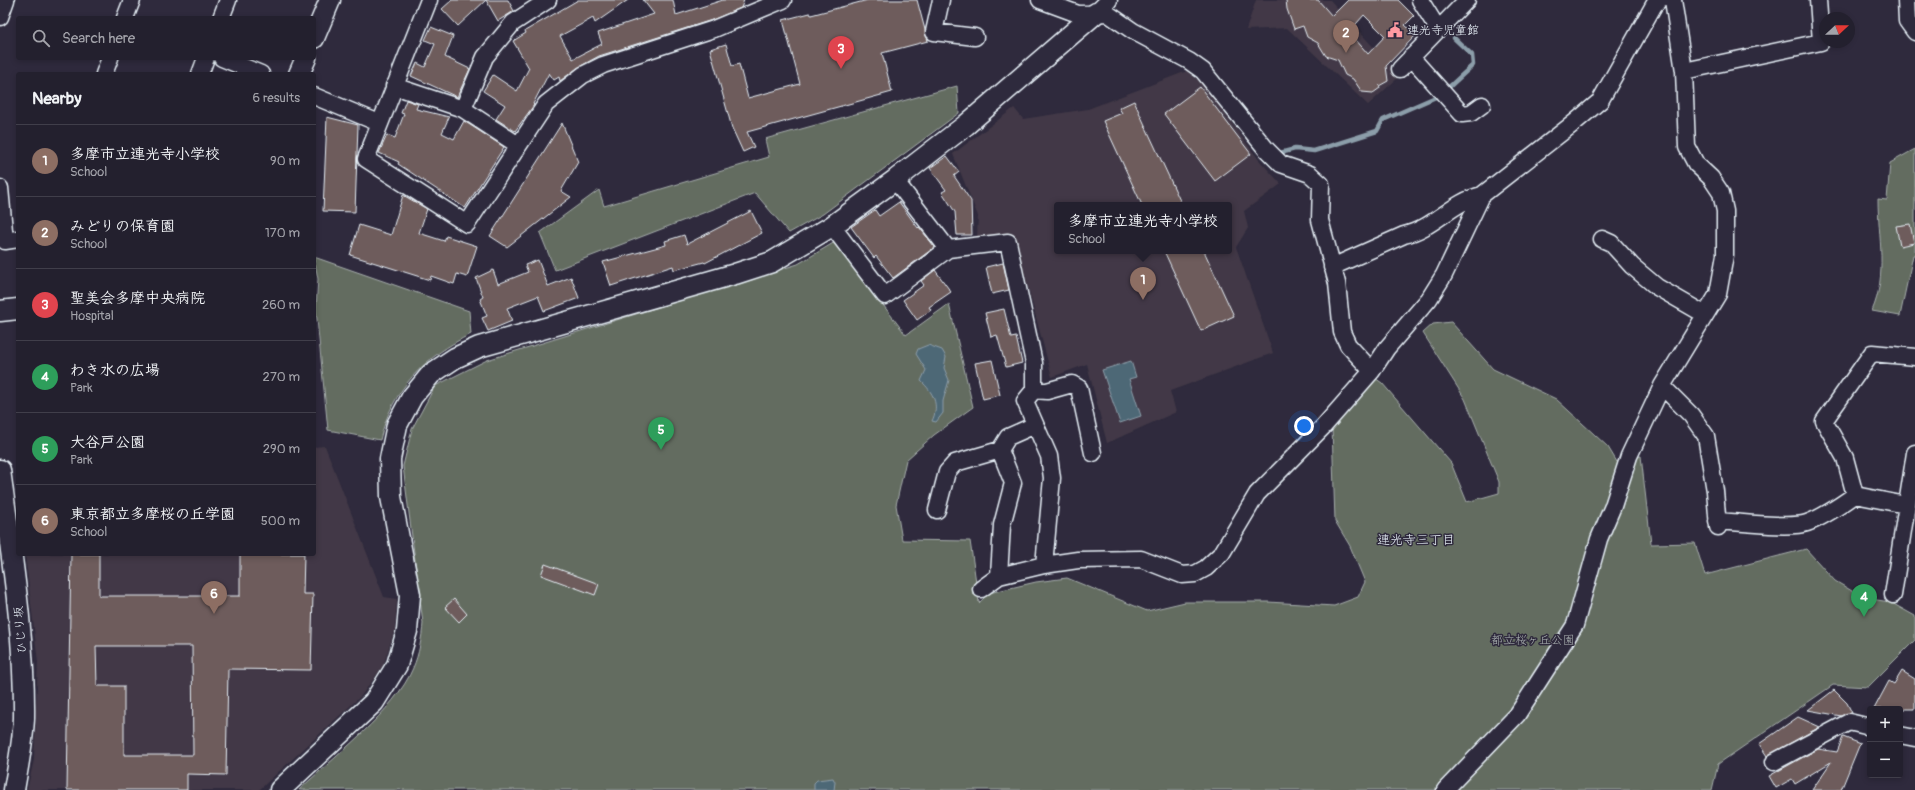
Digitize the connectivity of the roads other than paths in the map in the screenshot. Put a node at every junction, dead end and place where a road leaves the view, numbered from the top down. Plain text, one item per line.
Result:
1 (6, 0) edge
2 (132, 0) edge
3 (228, 0) edge
4 (330, 0) edge
5 (429, 0) edge
6 (548, 0) edge
7 (784, 0) edge
8 (941, 0) edge
9 (1040, 0) edge
10 (1420, 0) edge
11 (1467, 0) edge
12 (1659, 0) edge
13 (1674, 0) edge
14 (1818, 0) edge
15 (1906, 0) edge
16 (1104, 4) edge
17 (126, 16) edge
18 (222, 16) edge
19 (0, 17) edge
20 (1438, 28) junction
21 (1915, 32) edge
22 (316, 33) edge
23 (975, 37) dead end
24 (1411, 57) junction
25 (109, 60) edge
26 (205, 60) edge
27 (227, 60) edge
28 (305, 60) edge
29 (1400, 69) dead end
30 (1684, 71) junction
31 (105, 72) edge
32 (201, 72) edge
33 (256, 72) edge
34 (300, 72) edge
35 (394, 86) junction
36 (316, 97) edge
37 (1482, 105) dead end
38 (463, 109) junction
39 (379, 122) junction
40 (518, 145) junction
41 (895, 180) junction
42 (0, 188) edge
43 (1482, 195) junction
44 (832, 226) junction
45 (16, 239) edge
46 (1602, 239) dead end
47 (948, 249) junction
48 (1332, 267) junction
49 (16, 309) edge
50 (0, 311) edge
51 (1704, 314) junction
52 (1915, 358) edge
53 (1372, 371) junction
54 (1662, 386) junction
55 (1034, 390) junction
56 (1036, 425) junction
57 (1000, 450) junction
58 (1093, 453) dead end
59 (1915, 453) edge
60 (0, 470) edge
61 (1855, 495) junction
62 (1906, 504) junction
63 (937, 510) dead end
64 (1044, 565) junction
65 (999, 576) junction
66 (981, 589) dead end
67 (1893, 595) dead end
68 (1867, 726) edge
69 (1903, 735) edge
70 (1915, 738) edge
71 (1774, 762) dead end
72 (14, 790) edge
73 (280, 790) edge
74 (1445, 790) edge

1 - 19 street
2 - 17 street
3 - 18 street
4 - 22 street
5 - 35 street
6 - 38 street
7 - 40 street
8 - 23 street
9 - 16 street
10 - 20 street
11 - 20 street
12 - 43 street
13 - 30 street
14 - 30 street
15 - 21 street
16 - 41 street
16 - 48 street
20 - 24 street
24 - 29 street
24 - 37 street
25 - 31 street
26 - 32 street
27 - 33 street
28 - 34 street
30 - 51 street
35 - 38 street
35 - 39 street
36 - 39 street
38 - 40 street
39 - 40 street
41 - 44 street
41 - 47 street
42 - 45 street
43 - 48 street
43 - 53 street
44 - 47 street
44 - 73 street
46 - 51 street
47 - 55 street
48 - 53 street
49 - 50 street
51 - 54 street
52 - 61 street
53 - 64 street
54 - 61 street
54 - 74 street
55 - 56 street
55 - 58 street
56 - 57 street
56 - 64 street
57 - 63 street
57 - 65 street
59 - 62 street
60 - 72 street, ひじり坂
61 - 62 street
62 - 67 street
64 - 65 street
65 - 66 street
68 - 71 street
69 - 70 street

